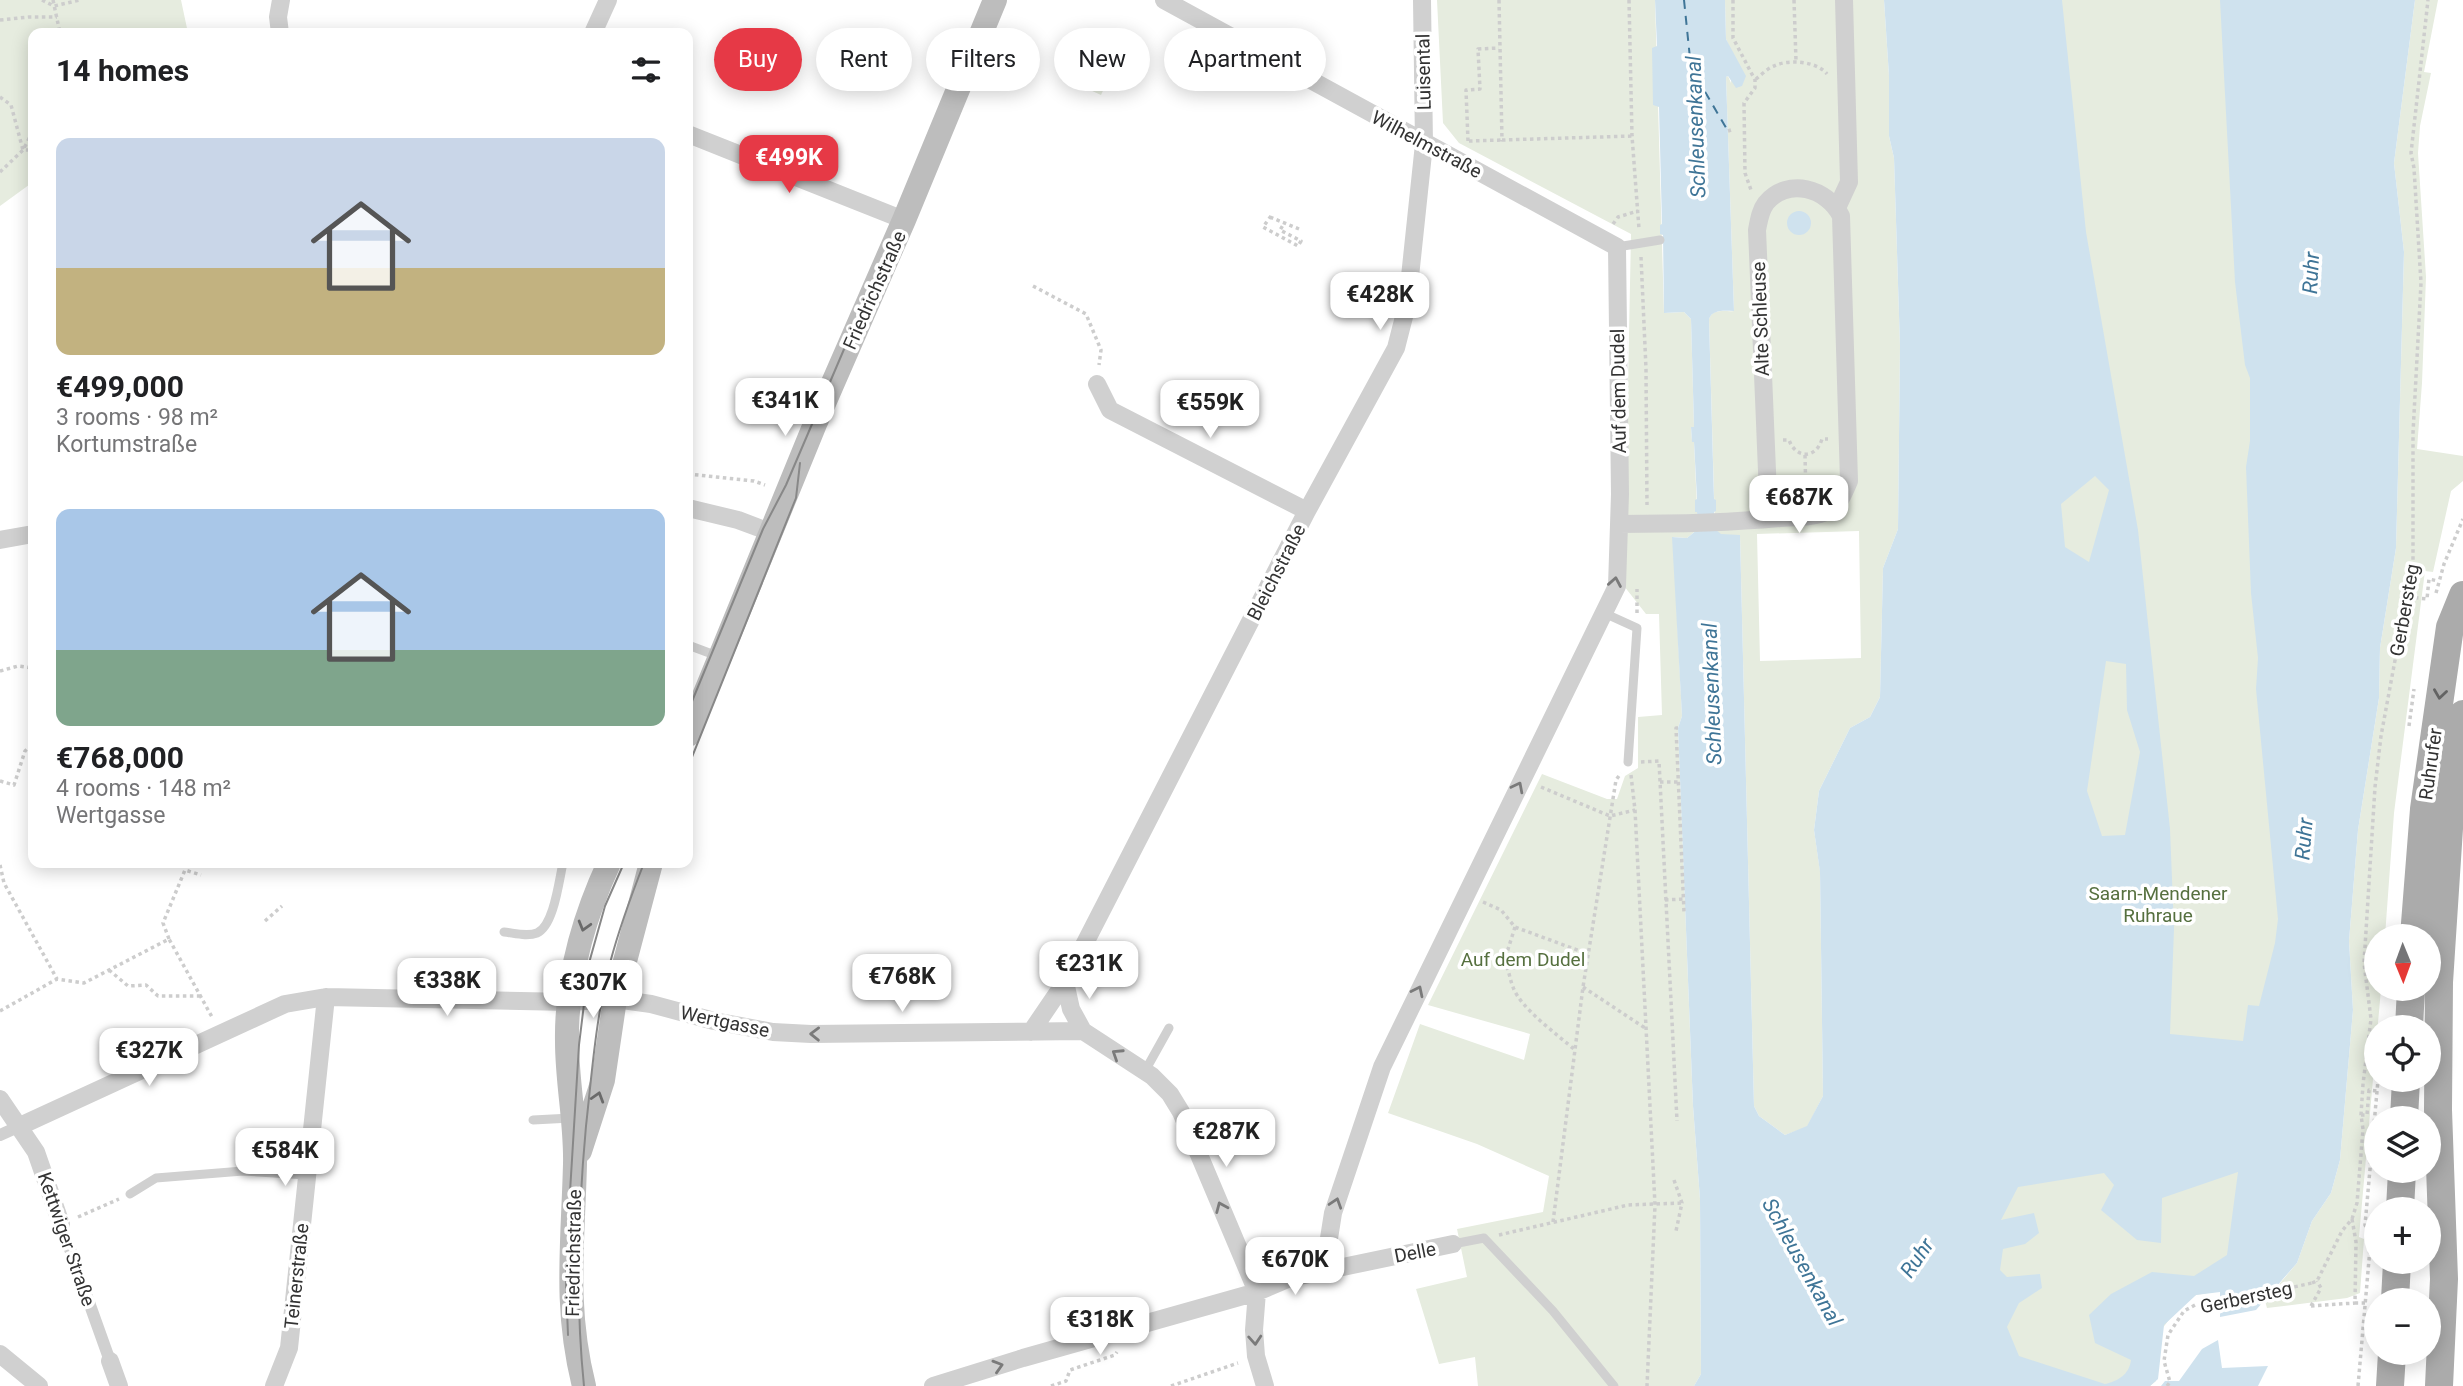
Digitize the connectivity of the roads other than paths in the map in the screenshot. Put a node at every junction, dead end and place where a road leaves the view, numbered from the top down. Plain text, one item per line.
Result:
1 (281, 0) edge
2 (608, 0) edge
3 (995, 0) edge
4 (1164, 0) edge
5 (1422, 0) edge
6 (1844, 0) edge
7 (279, 28) edge
8 (595, 28) edge
9 (693, 136) edge
10 (1424, 144) junction
11 (1837, 208) junction
12 (904, 220) junction
13 (1660, 240) dead end
14 (1611, 244) junction
15 (1097, 384) road end
16 (693, 509) edge
17 (1307, 512) junction
18 (1769, 519) junction
19 (1619, 524) junction
20 (770, 532) junction
21 (28, 535) edge
22 (0, 540) edge
23 (2463, 595) edge
24 (1604, 613) junction
25 (693, 647) edge
26 (721, 657) junction
27 (2463, 714) edge
28 (693, 723) edge
29 (1628, 762) road end
30 (562, 868) edge
31 (607, 868) edge
32 (650, 868) edge
33 (2417, 881) junction
34 (2454, 884) edge
35 (2415, 924) edge
36 (504, 932) dead end
37 (1065, 982) junction
38 (326, 997) junction
39 (615, 999) junction
40 (569, 1002) junction
41 (1169, 1028) dead end
42 (1083, 1031) junction
43 (1031, 1032) junction
44 (1148, 1074) junction
45 (0, 1099) edge
46 (573, 1118) junction
47 (533, 1120) dead end
48 (20, 1126) junction
49 (0, 1135) edge
50 (575, 1161) junction
51 (306, 1175) junction
52 (130, 1194) road end
53 (61, 1224) joint
54 (1453, 1244) joint
55 (1324, 1270) junction
56 (1257, 1292) junction
57 (0, 1354) edge
58 (110, 1361) joint
59 (2391, 1365) edge
60 (39, 1386) edge
61 (119, 1386) edge
62 (274, 1386) edge
63 (584, 1386) edge
64 (933, 1386) edge
65 (1265, 1386) edge
66 (1614, 1386) edge
67 (2390, 1386) edge
68 (2439, 1386) edge

1 - 7 street
2 - 8 street
3 - 12 main road, Friedrichstraße
4 - 10 street, Wilhelmstraße
5 - 10 street, Luisental
6 - 11 street
9 - 12 street
10 - 14 street, Wilhelmstraße
10 - 17 street, Bleichstraße
11 - 18 street
11 - 18 street, Alte Schleuse
12 - 20 main road, Friedrichstraße
13 - 14 lane
14 - 19 street, Auf dem Dudel
15 - 17 street
16 - 20 street
17 - 37 street, Bleichstraße
18 - 19 street
24 -> 19 street, Auf dem Dudel
20 - 26 main road, Friedrichstraße
21 - 22 street
23 -> 33 main road, Ruhrufer
24 - 29 lane
55 -> 24 street, Auf dem Dudel
25 - 26 lane
26 - 28 main road, Friedrichstraße
27 - 34 main road, Ruhrufer
30 - 36 lane
31 -> 40 main road, Friedrichstraße
32 - 39 main road, Friedrichstraße
33 - 34 street
33 - 35 main road, Ruhrufer
34 - 68 main road, Ruhrufer
37 - 42 street
37 - 43 street, Bleichstraße
38 - 40 street, Wertgasse
38 - 48 street, Wertgasse
38 - 51 street, Teinerstraße
39 - 40 street, Wertgasse
43 -> 39 street, Wertgasse
50 -> 39 main road, Friedrichstraße
40 - 46 main road, Friedrichstraße
41 - 44 lane
42 - 43 street, Wertgasse
44 -> 42 street
56 -> 44 street
45 - 48 street, Kettwiger Straße
46 - 47 lane
46 - 50 main road, Friedrichstraße
48 - 49 street
48 - 53 street, Kettwiger Straße
50 - 63 main road, Friedrichstraße
51 - 52 lane
51 - 62 street, Teinerstraße
53 - 58 street, Kettwiger Straße
54 - 55 street, Delle
54 - 66 lane
55 - 56 street, Delle
64 -> 56 street, Delle
56 -> 65 street
57 - 60 street
58 - 61 street, Kettwiger Straße
59 - 67 main road

